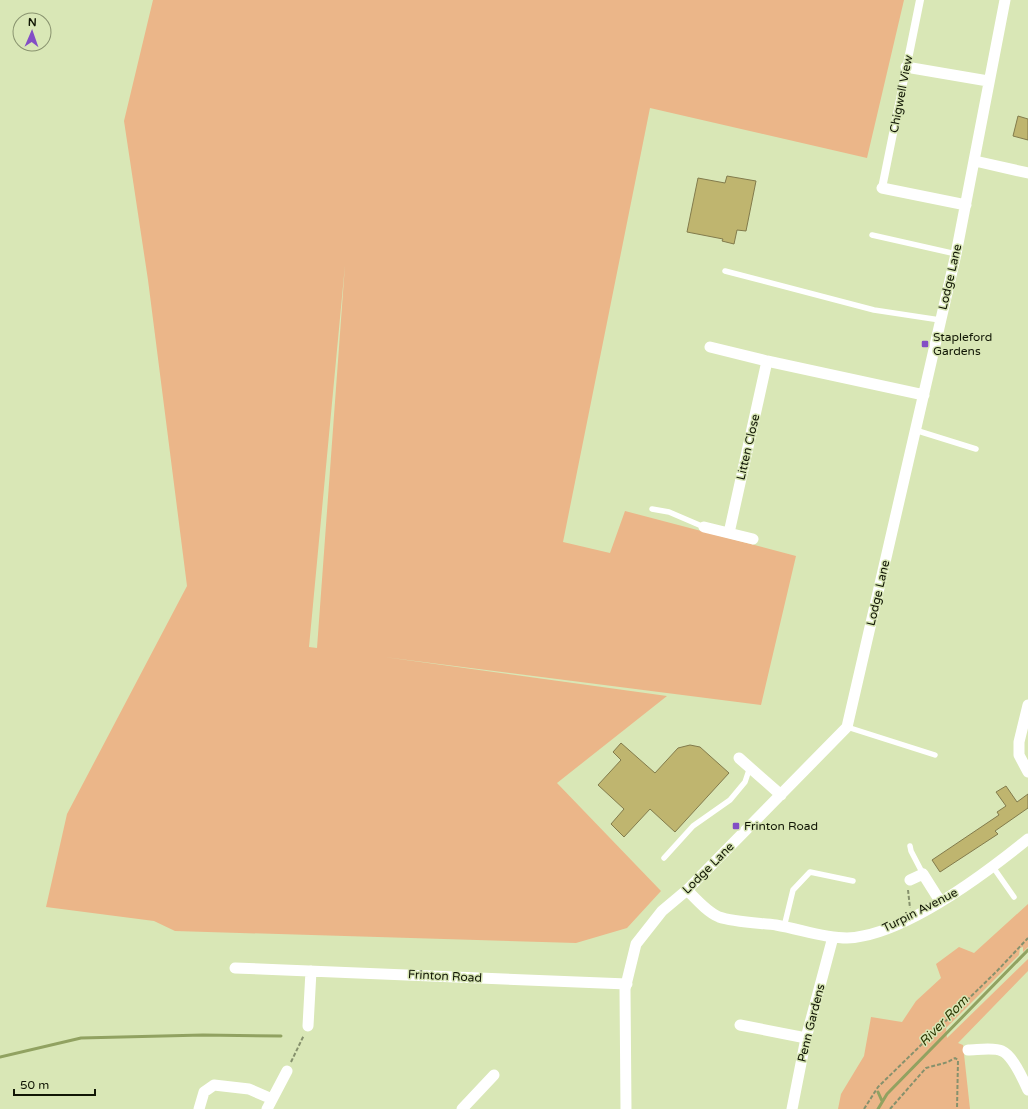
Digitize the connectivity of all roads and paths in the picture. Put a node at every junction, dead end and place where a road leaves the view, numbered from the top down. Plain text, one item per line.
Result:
1 (920, 0) edge
2 (1005, 0) edge
3 (906, 67) junction
4 (988, 81) junction
5 (975, 161) junction
6 (1028, 173) edge
7 (882, 188) joint
8 (966, 205) junction
9 (872, 235) dead end
10 (956, 254) junction
11 (725, 271) dead end
12 (940, 320) junction
13 (710, 347) dead end
14 (767, 361) junction
15 (924, 395) junction
16 (915, 430) junction
17 (976, 449) dead end
18 (652, 509) dead end
19 (704, 527) joint
20 (728, 533) junction
21 (753, 539) dead end
22 (1028, 705) edge
23 (846, 727) junction
24 (935, 755) dead end
25 (739, 758) dead end
26 (750, 768) junction
27 (1028, 772) edge
28 (781, 795) junction
29 (1028, 838) edge
30 (910, 846) dead end
31 (664, 858) dead end
32 (993, 867) junction
33 (923, 874) junction
34 (853, 881) dead end
35 (909, 884) joint
36 (687, 890) junction
37 (1014, 897) dead end
38 (940, 901) junction
39 (911, 917) junction
40 (784, 927) junction
41 (833, 937) junction
42 (1028, 938) edge
43 (235, 968) dead end
44 (311, 970) junction
45 (627, 984) junction
46 (740, 1025) dead end
47 (308, 1026) joint
48 (806, 1038) junction
49 (968, 1050) dead end
50 (287, 1070) joint
51 (494, 1075) dead end
52 (1028, 1090) edge
53 (269, 1104) edge
54 (199, 1109) edge
55 (462, 1109) edge
56 (626, 1109) edge
57 (792, 1109) edge
58 (864, 1109) edge
59 (890, 1109) edge
60 (957, 1109) edge

1 - 3 street, Chigwell View
2 - 4 street, Lodge Lane
3 - 4 street
3 - 7 street, Chigwell View
4 - 5 street, Lodge Lane
5 - 6 street
5 - 8 street, Lodge Lane
7 - 8 street
8 - 10 street, Lodge Lane
9 - 10 lane
10 - 12 street, Lodge Lane
11 - 12 lane
12 - 15 street, Lodge Lane
13 - 14 street
14 - 15 street
14 - 20 street, Litten Close
15 - 16 street, Lodge Lane
16 - 17 lane
16 - 23 street, Lodge Lane
18 - 19 lane
19 - 20 street
20 - 21 street
22 - 27 street
23 - 24 lane
23 - 28 street, Lodge Lane
25 - 26 street
26 - 28 street
26 - 31 lane
28 - 36 street, Lodge Lane
29 - 32 street, Turpin Avenue
30 - 33 lane
32 - 37 lane
32 - 38 street, Turpin Avenue
33 - 35 street
33 - 38 street
34 - 40 lane
35 - 39 path
36 - 40 street, Turpin Avenue
36 - 45 street, Lodge Lane
38 - 39 street, Turpin Avenue
39 - 41 street, Turpin Avenue
40 - 41 street, Turpin Avenue
41 - 48 street, Penn Gardens
42 - 58 path
43 - 44 street, Frinton Road
44 - 45 street, Frinton Road
44 - 47 street
45 - 56 street, Lodge Lane
46 - 48 street
47 - 50 path
48 - 57 street, Penn Gardens
49 - 52 street
50 - 53 street
51 - 55 street
53 - 54 street
59 - 60 path

